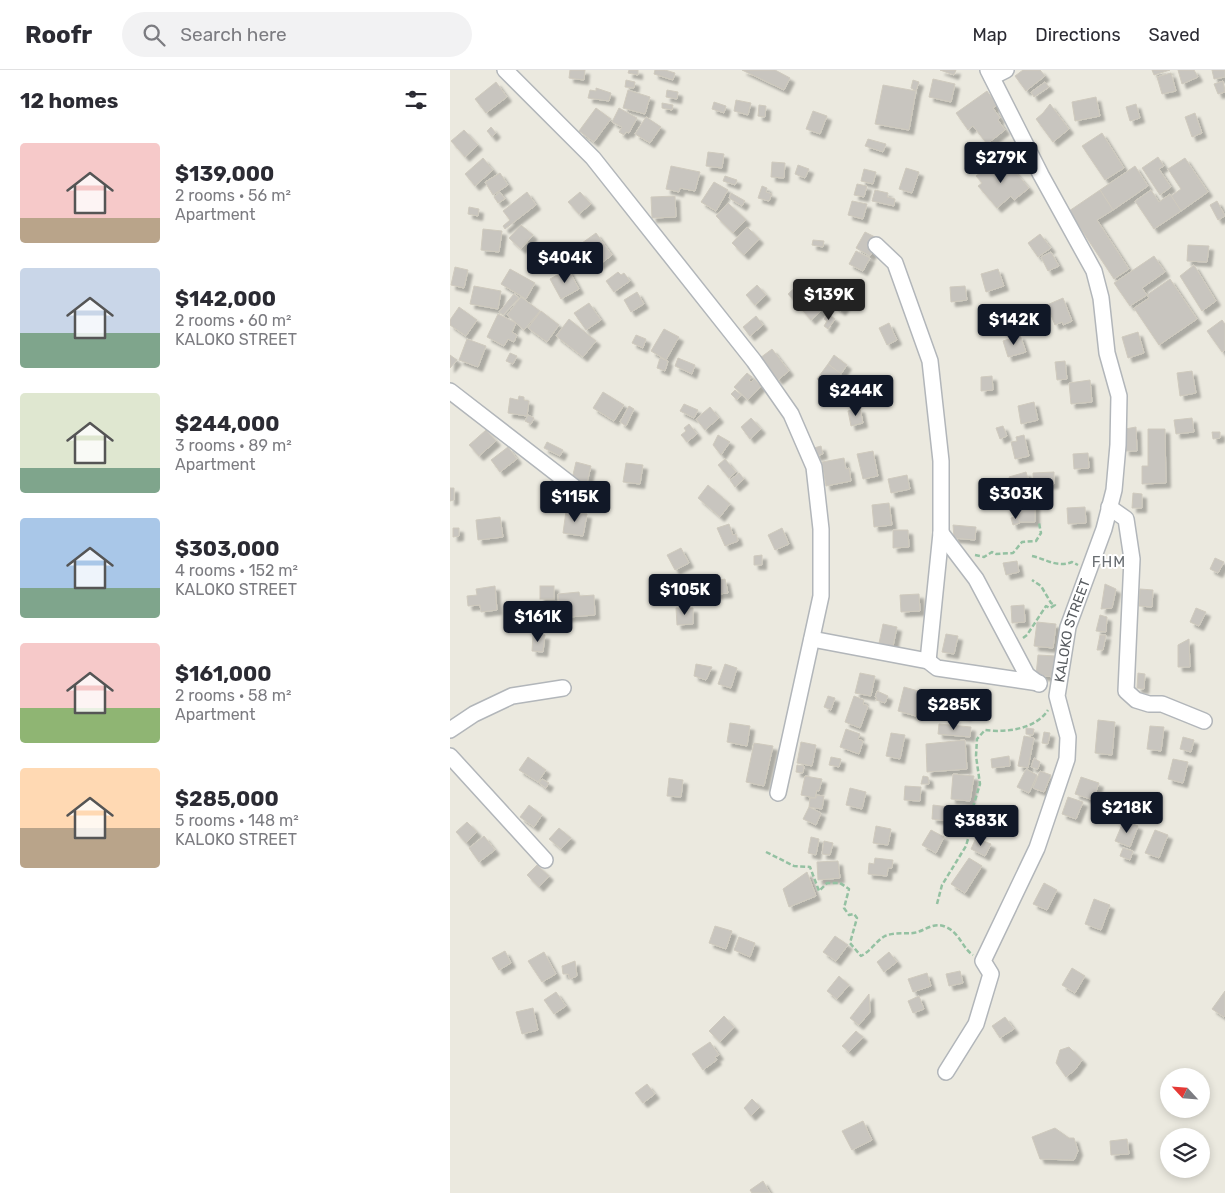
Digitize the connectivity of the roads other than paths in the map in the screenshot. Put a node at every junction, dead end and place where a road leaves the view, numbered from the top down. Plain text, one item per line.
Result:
1 (505, 70) edge
2 (1006, 70) edge
3 (990, 73) edge
4 (876, 245) dead end
5 (450, 391) edge
6 (596, 504) dead end
7 (1109, 507) junction
8 (941, 533) junction
9 (812, 638) junction
10 (928, 661) junction
11 (1039, 683) junction
12 (563, 688) dead end
13 (1057, 696) junction
14 (1204, 721) dead end
15 (450, 730) edge
16 (450, 756) edge
17 (778, 793) dead end
18 (545, 860) dead end
19 (946, 1072) dead end

1 - 9 street
2 - 3 street
3 - 7 street, KALOKO STREET
4 - 8 street
5 - 6 street
7 - 13 street, KALOKO STREET
7 - 14 street
8 - 10 street
8 - 11 street
9 - 10 street
9 - 17 street
10 - 11 street
11 - 13 street
12 - 15 street
13 - 19 street, KALOKO STREET
16 - 18 street

